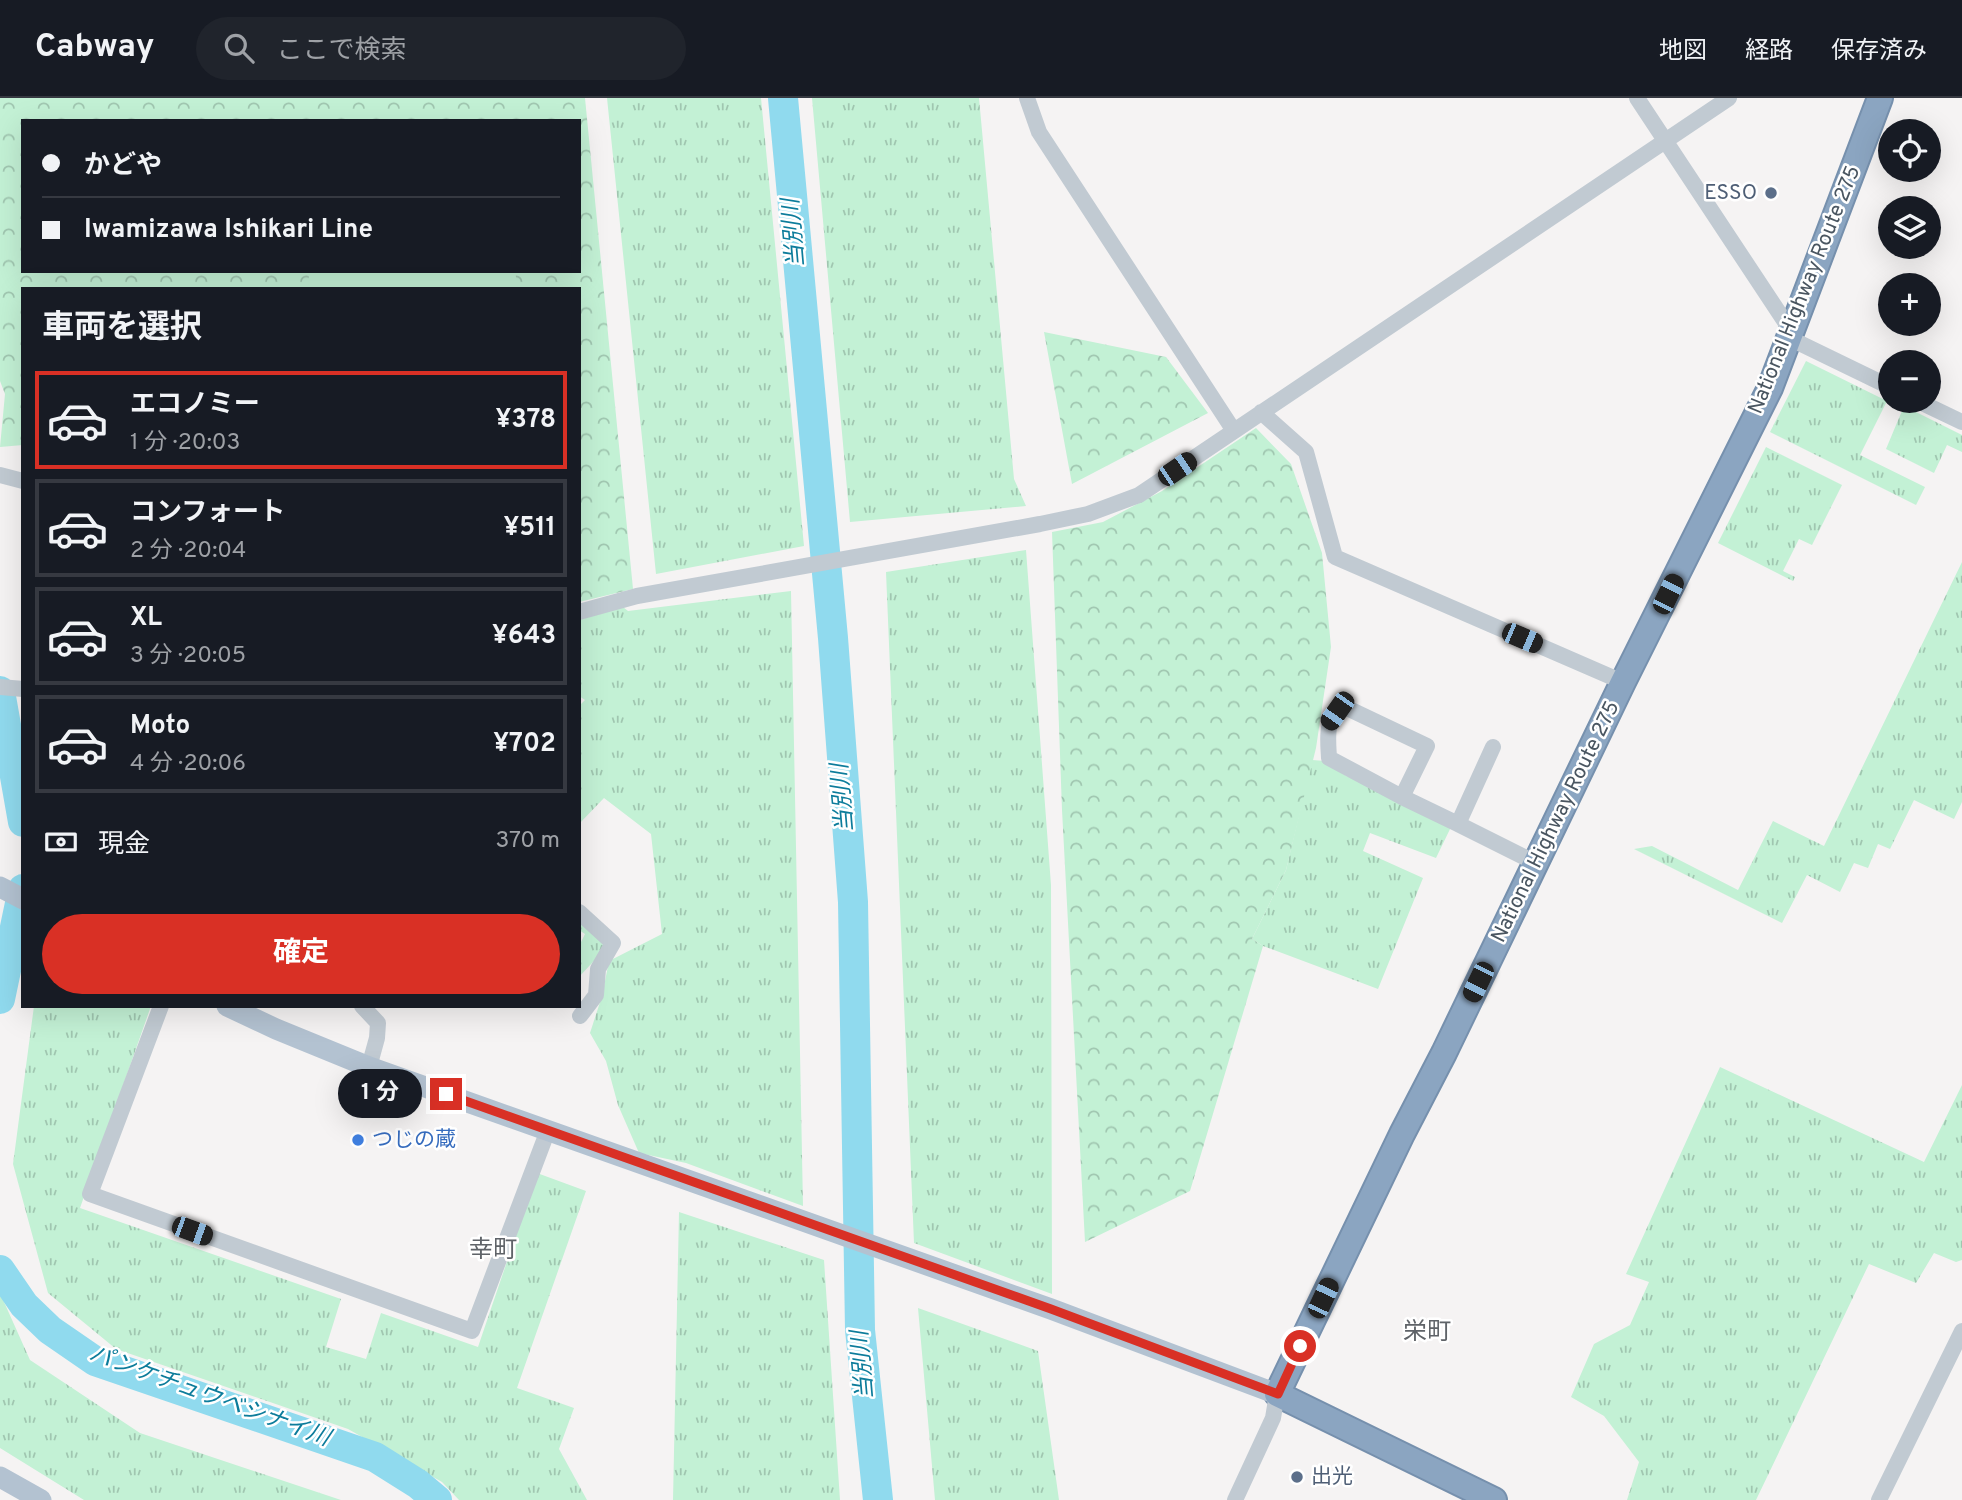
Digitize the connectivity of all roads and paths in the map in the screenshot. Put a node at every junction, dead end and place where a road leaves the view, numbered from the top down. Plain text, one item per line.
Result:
1 (1027, 98) edge
2 (1637, 98) edge
3 (1730, 98) edge
4 (1880, 98) edge
5 (1665, 141) junction
6 (1790, 335) junction
7 (1878, 381) edge
8 (1261, 412) junction
9 (1941, 412) edge
10 (1962, 422) edge
11 (1234, 430) junction
12 (0, 475) edge
13 (21, 480) edge
14 (581, 611) edge
15 (1623, 682) junction
16 (0, 687) edge
17 (21, 689) edge
18 (1493, 747) dead end
19 (1402, 797) junction
20 (1458, 824) junction
21 (1536, 863) junction
22 (0, 887) edge
23 (21, 898) edge
24 (581, 914) edge
25 (160, 1008) edge
26 (232, 1008) edge
27 (364, 1008) edge
28 (580, 1016) dead end
29 (369, 1067) junction
30 (548, 1130) junction
31 (1962, 1331) edge
32 (1278, 1394) junction
33 (0, 1477) edge
34 (41, 1500) edge
35 (1235, 1500) edge
36 (1494, 1500) edge
37 (1879, 1500) edge

1 - 11 street
2 - 5 street
3 - 5 street
4 - 6 highway, National Highway Route 275
5 - 6 street
5 - 8 street
6 - 7 street
6 - 15 highway, National Highway Route 275
8 - 11 street
8 - 15 street
9 - 10 street
11 - 14 street
12 - 13 street
15 - 21 highway, National Highway Route 275
16 - 17 street
18 - 20 street
19 - 19 street
19 - 20 street
20 - 21 street
21 - 32 highway, National Highway Route 275
22 - 23 main road
24 - 28 street
25 - 30 street
26 - 29 main road
27 - 29 street
29 - 30 main road
30 - 32 main road
31 - 37 street
32 - 35 street
32 - 36 highway
33 - 34 main road

